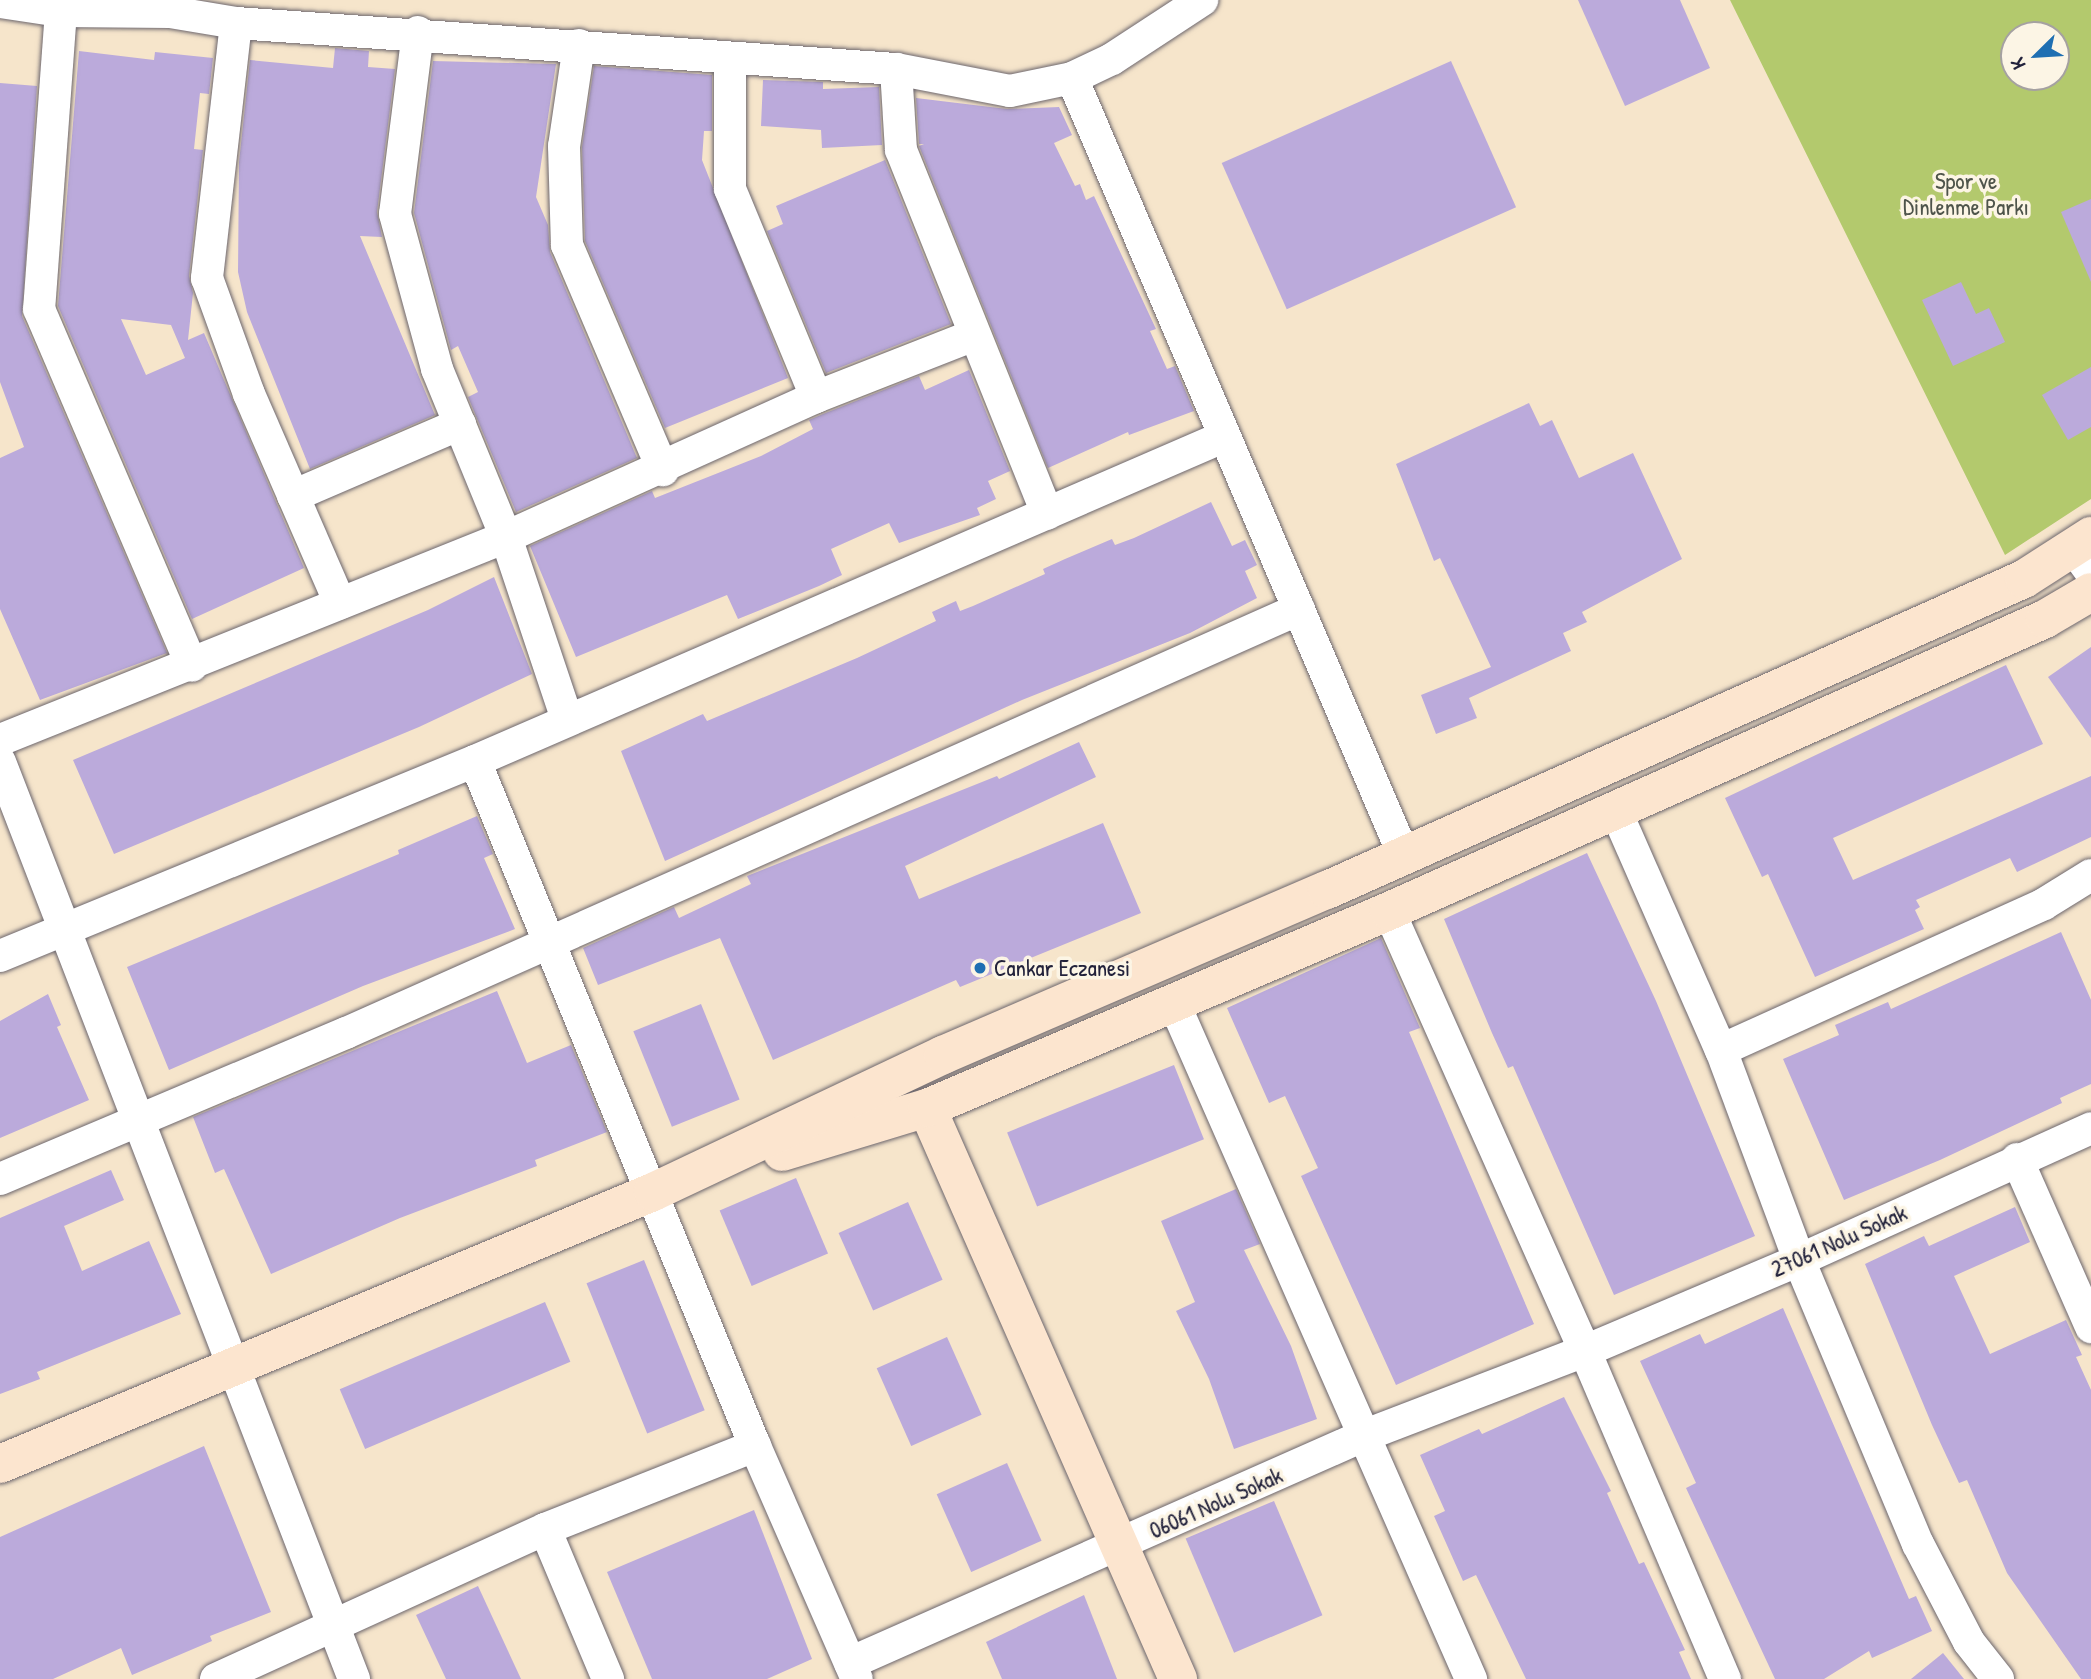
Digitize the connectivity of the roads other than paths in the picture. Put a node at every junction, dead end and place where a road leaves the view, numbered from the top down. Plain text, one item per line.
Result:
1 (1202, 0) edge
2 (0, 2) edge
3 (170, 6) edge
4 (61, 10) junction
5 (236, 23) junction
6 (418, 32) junction
7 (579, 45) junction
8 (730, 59) junction
9 (896, 69) junction
10 (1072, 78) junction
11 (974, 335) junction
12 (816, 397) junction
13 (460, 425) junction
14 (1223, 437) junction
15 (663, 470) junction
16 (293, 496) junction
17 (1047, 514) junction
18 (506, 537) junction
19 (2085, 552) edge
20 (2091, 592) edge
21 (340, 603) junction
22 (1299, 609) junction
23 (192, 666) junction
24 (567, 719) junction
25 (0, 740) edge
26 (475, 761) junction
27 (0, 762) edge
28 (1615, 809) junction
29 (1404, 856) junction
30 (2088, 888) edge
31 (1389, 911) junction
32 (64, 928) junction
33 (546, 942) junction
34 (0, 956) edge
35 (1173, 1001) junction
36 (1721, 1050) junction
37 (927, 1108) junction
38 (136, 1124) junction
39 (2091, 1128) edge
40 (2017, 1159) junction
41 (0, 1179) edge
42 (653, 1192) junction
43 (1799, 1260) junction
44 (2091, 1326) edge
45 (1585, 1351) junction
46 (232, 1367) junction
47 (1363, 1436) junction
48 (755, 1446) junction
49 (0, 1464) edge
50 (545, 1529) junction
51 (1117, 1548) junction
52 (332, 1628) junction
53 (853, 1671) edge
54 (216, 1679) edge
55 (354, 1679) edge
56 (608, 1679) edge
57 (1178, 1679) edge
58 (1471, 1679) edge
59 (1724, 1679) edge
60 (1998, 1679) edge

1 - 10 street
2 - 4 street
3 - 4 street
3 - 5 street
4 - 23 street
5 - 6 street
5 - 16 street
6 - 7 street
6 - 13 street
7 - 8 street
7 - 15 street
8 - 9 street
8 - 12 street
9 - 10 street
9 - 11 street
10 - 14 street
11 - 12 street
11 - 17 street
12 - 15 street
13 - 16 street
13 - 18 street
14 - 17 street
14 - 22 street
15 - 18 street
16 - 21 street
17 - 24 street
18 - 21 street
18 - 24 street
19 - 29 street
20 - 28 street
21 - 23 street
22 - 29 street
22 - 33 street
23 - 25 street
24 - 26 street
26 - 32 street
26 - 33 street
27 - 32 street
28 - 31 street
28 - 36 street
29 - 42 street
30 - 36 street
31 - 35 street
31 - 45 street
32 - 34 street
32 - 38 street
33 - 38 street
33 - 42 street
35 - 37 street
35 - 47 street
36 - 43 street
37 - 42 street
37 - 51 street
38 - 41 street
38 - 46 street
39 - 40 street, 27061 Nolu Sokak
40 - 43 street, 27061 Nolu Sokak
40 - 44 street
42 - 46 street
42 - 48 street
43 - 45 street, 27061 Nolu Sokak
43 - 60 street
45 - 47 street, 06061 Nolu Sokak
45 - 59 street
46 - 49 street
46 - 52 street
47 - 51 street, 06061 Nolu Sokak
47 - 58 street
48 - 50 street
48 - 53 street
50 - 52 street
50 - 56 street
51 - 53 street, 06061 Nolu Sokak
51 - 57 street
52 - 54 street
52 - 55 street

